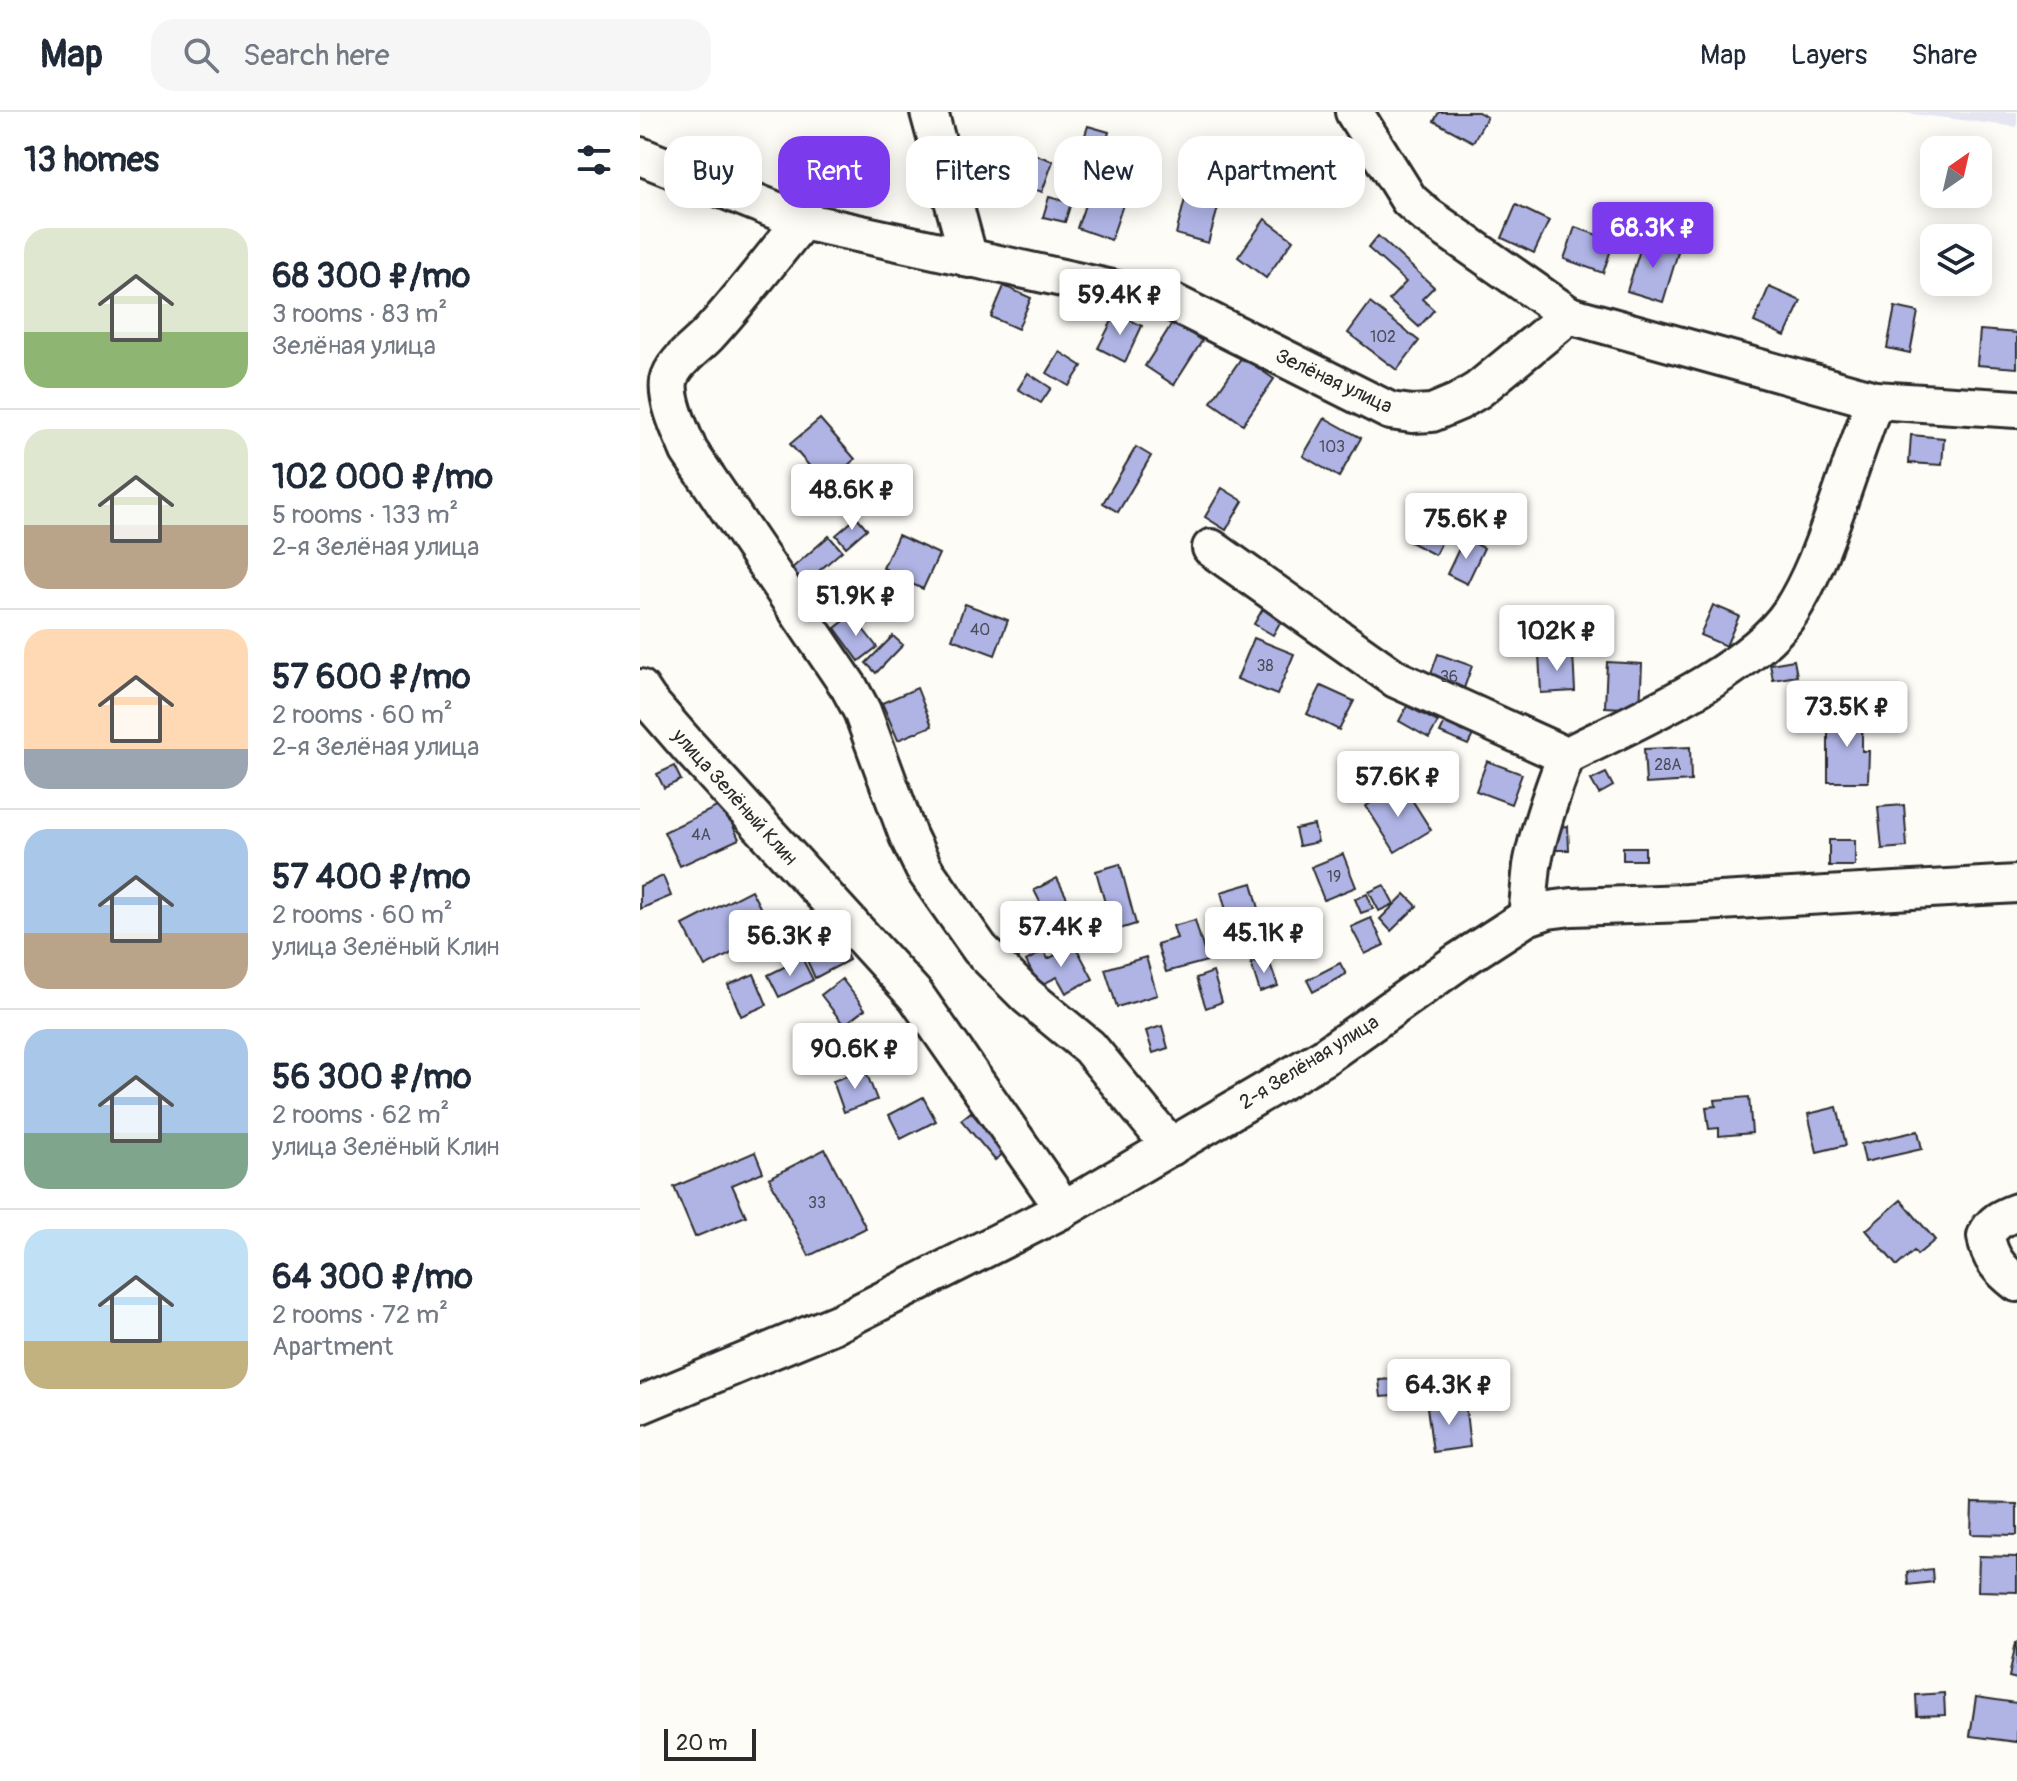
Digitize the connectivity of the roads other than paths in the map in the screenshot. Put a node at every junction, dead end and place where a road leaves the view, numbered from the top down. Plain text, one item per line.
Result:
1 (929, 112) edge
2 (1354, 112) edge
3 (640, 156) edge
4 (802, 221) junction
5 (969, 259) junction
6 (1569, 315) junction
7 (1875, 400) junction
8 (2017, 409) edge
9 (1211, 548) dead end
10 (640, 688) edge
11 (1566, 756) junction
12 (2017, 884) edge
13 (1527, 917) junction
14 (1171, 1147) junction
15 (1064, 1209) junction
16 (2017, 1212) edge
17 (2017, 1283) edge
18 (640, 1405) edge

1 - 5 street
2 - 6 street
3 - 4 street, Зелёная улица
4 - 5 street, Зелёная улица
4 - 14 street
5 - 6 street, Зелёная улица
6 - 7 street
7 - 8 street
7 - 11 street
9 - 11 street
10 - 15 street, улица Зелёный Клин
11 - 13 street
12 - 13 street, 2-я Зелёная улица
13 - 14 street, 2-я Зелёная улица
14 - 15 street, 2-я Зелёная улица
15 - 18 street, 2-я Зелёная улица
16 - 17 street

